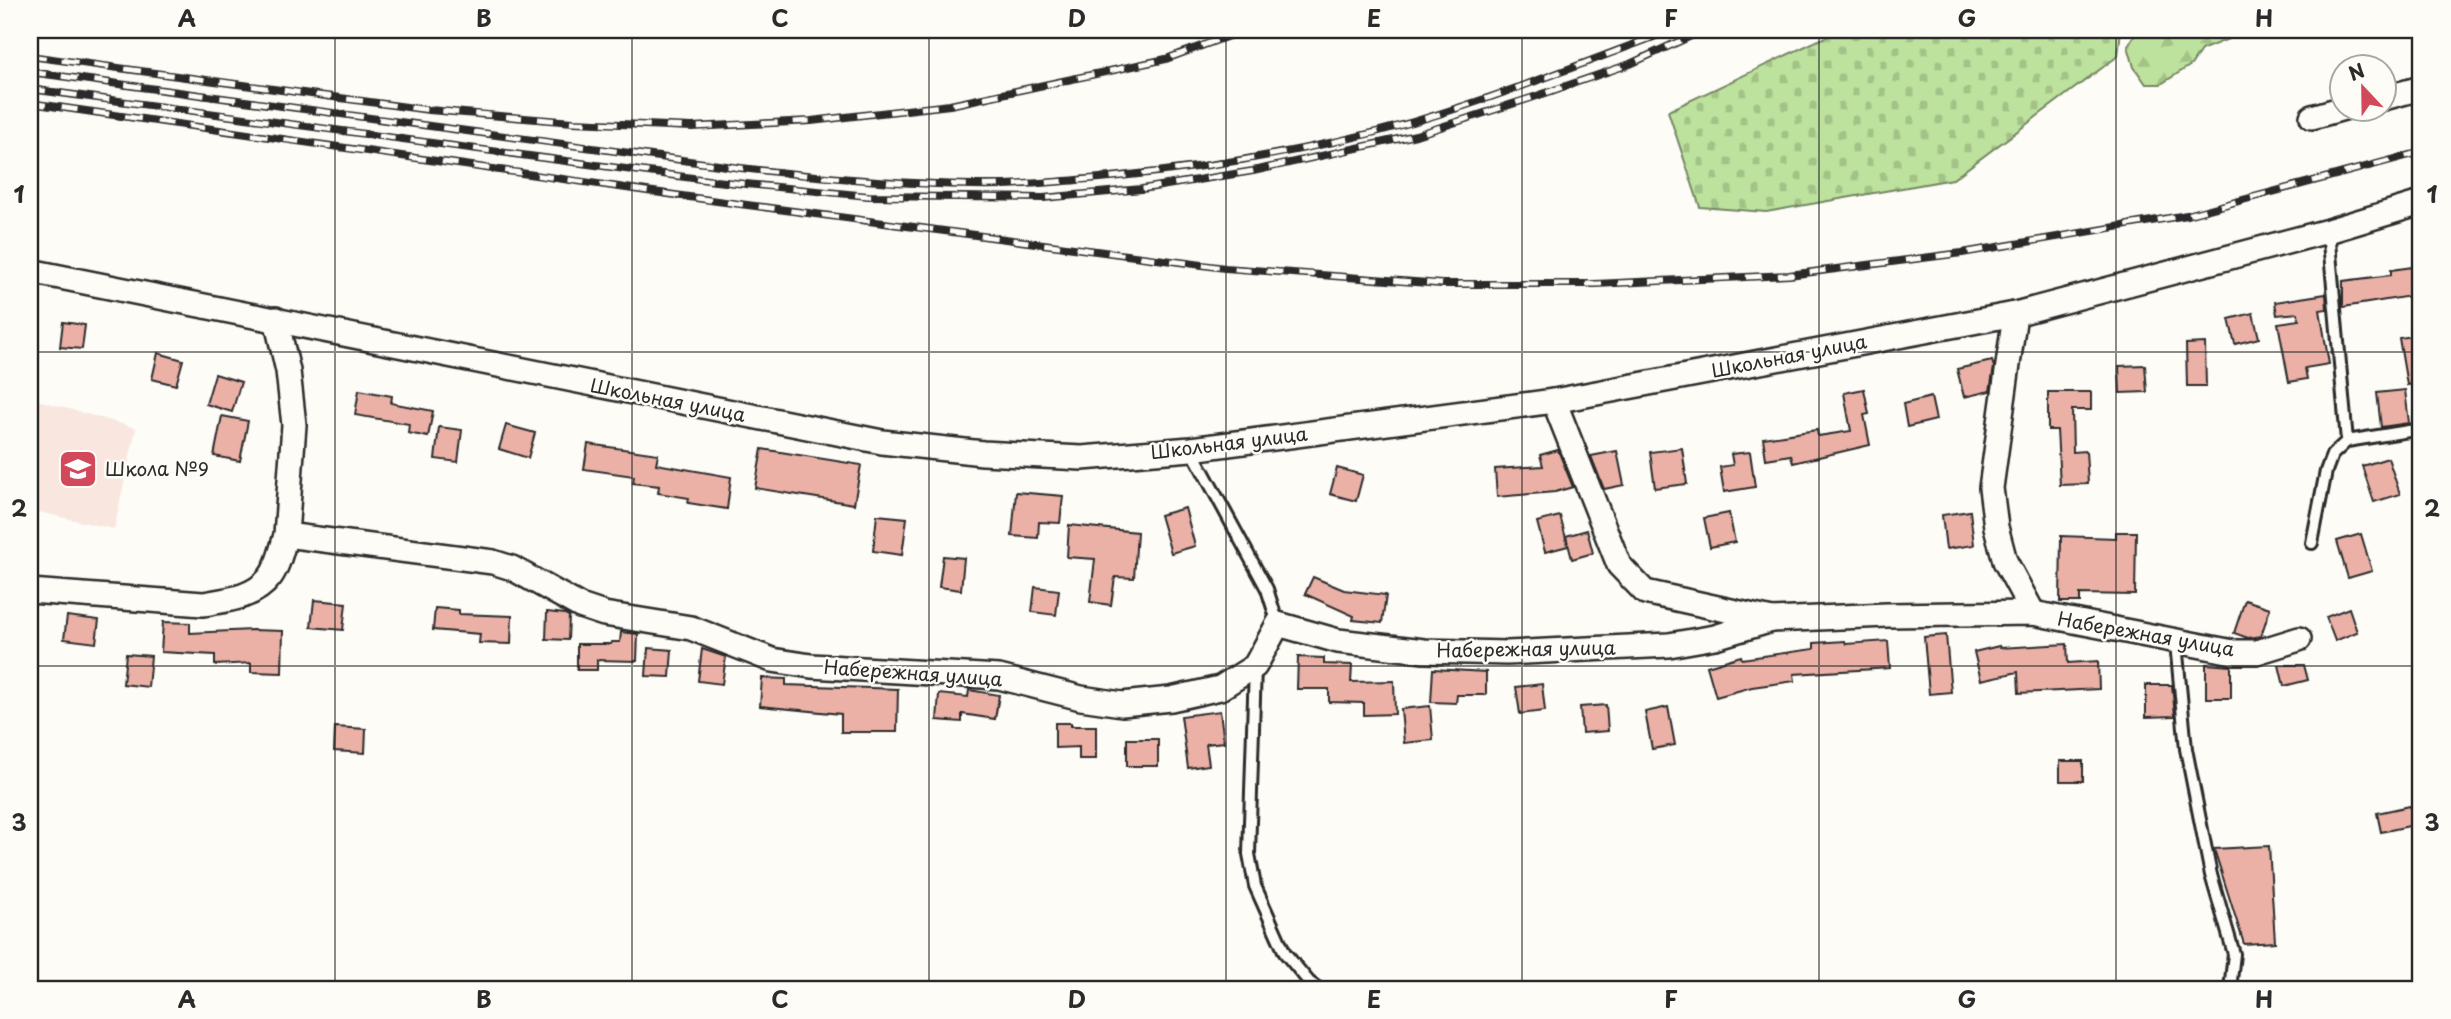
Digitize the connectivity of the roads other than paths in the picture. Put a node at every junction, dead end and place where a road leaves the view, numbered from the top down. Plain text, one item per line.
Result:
1 (2421, 88) edge
2 (2398, 94) edge
3 (2328, 112) edge
4 (2312, 117) dead end
5 (2421, 203) edge
6 (2328, 231) junction
7 (30, 271) edge
8 (2015, 314) junction
9 (276, 319) junction
10 (1554, 401) junction
11 (2421, 429) edge
12 (2347, 441) junction
13 (1191, 449) junction
14 (286, 535) junction
15 (2312, 543) dead end
16 (30, 591) edge
17 (2032, 613) junction
18 (1772, 620) junction
19 (1278, 624) junction
20 (2299, 639) dead end
21 (2176, 642) junction
22 (1255, 666) junction
23 (1319, 989) edge
24 (2230, 989) edge

1 - 2 street
3 - 4 street
5 - 6 street, Школьная улица
6 - 8 street, Школьная улица
6 - 12 lane
7 - 9 street, Школьная улица
8 - 10 street, Школьная улица
8 - 17 street, Набережная улица
9 - 13 street, Школьная улица
9 - 14 street
10 - 13 street, Школьная улица
10 - 18 street, Набережная улица
11 - 12 lane
12 - 15 lane
13 - 19 lane
14 - 16 street
14 - 22 street, Набережная улица
17 - 18 street, Набережная улица
17 - 21 street, Набережная улица
18 - 19 street, Набережная улица
19 - 22 street, Набережная улица
20 - 21 street, Набережная улица
21 - 24 lane
22 - 23 lane

